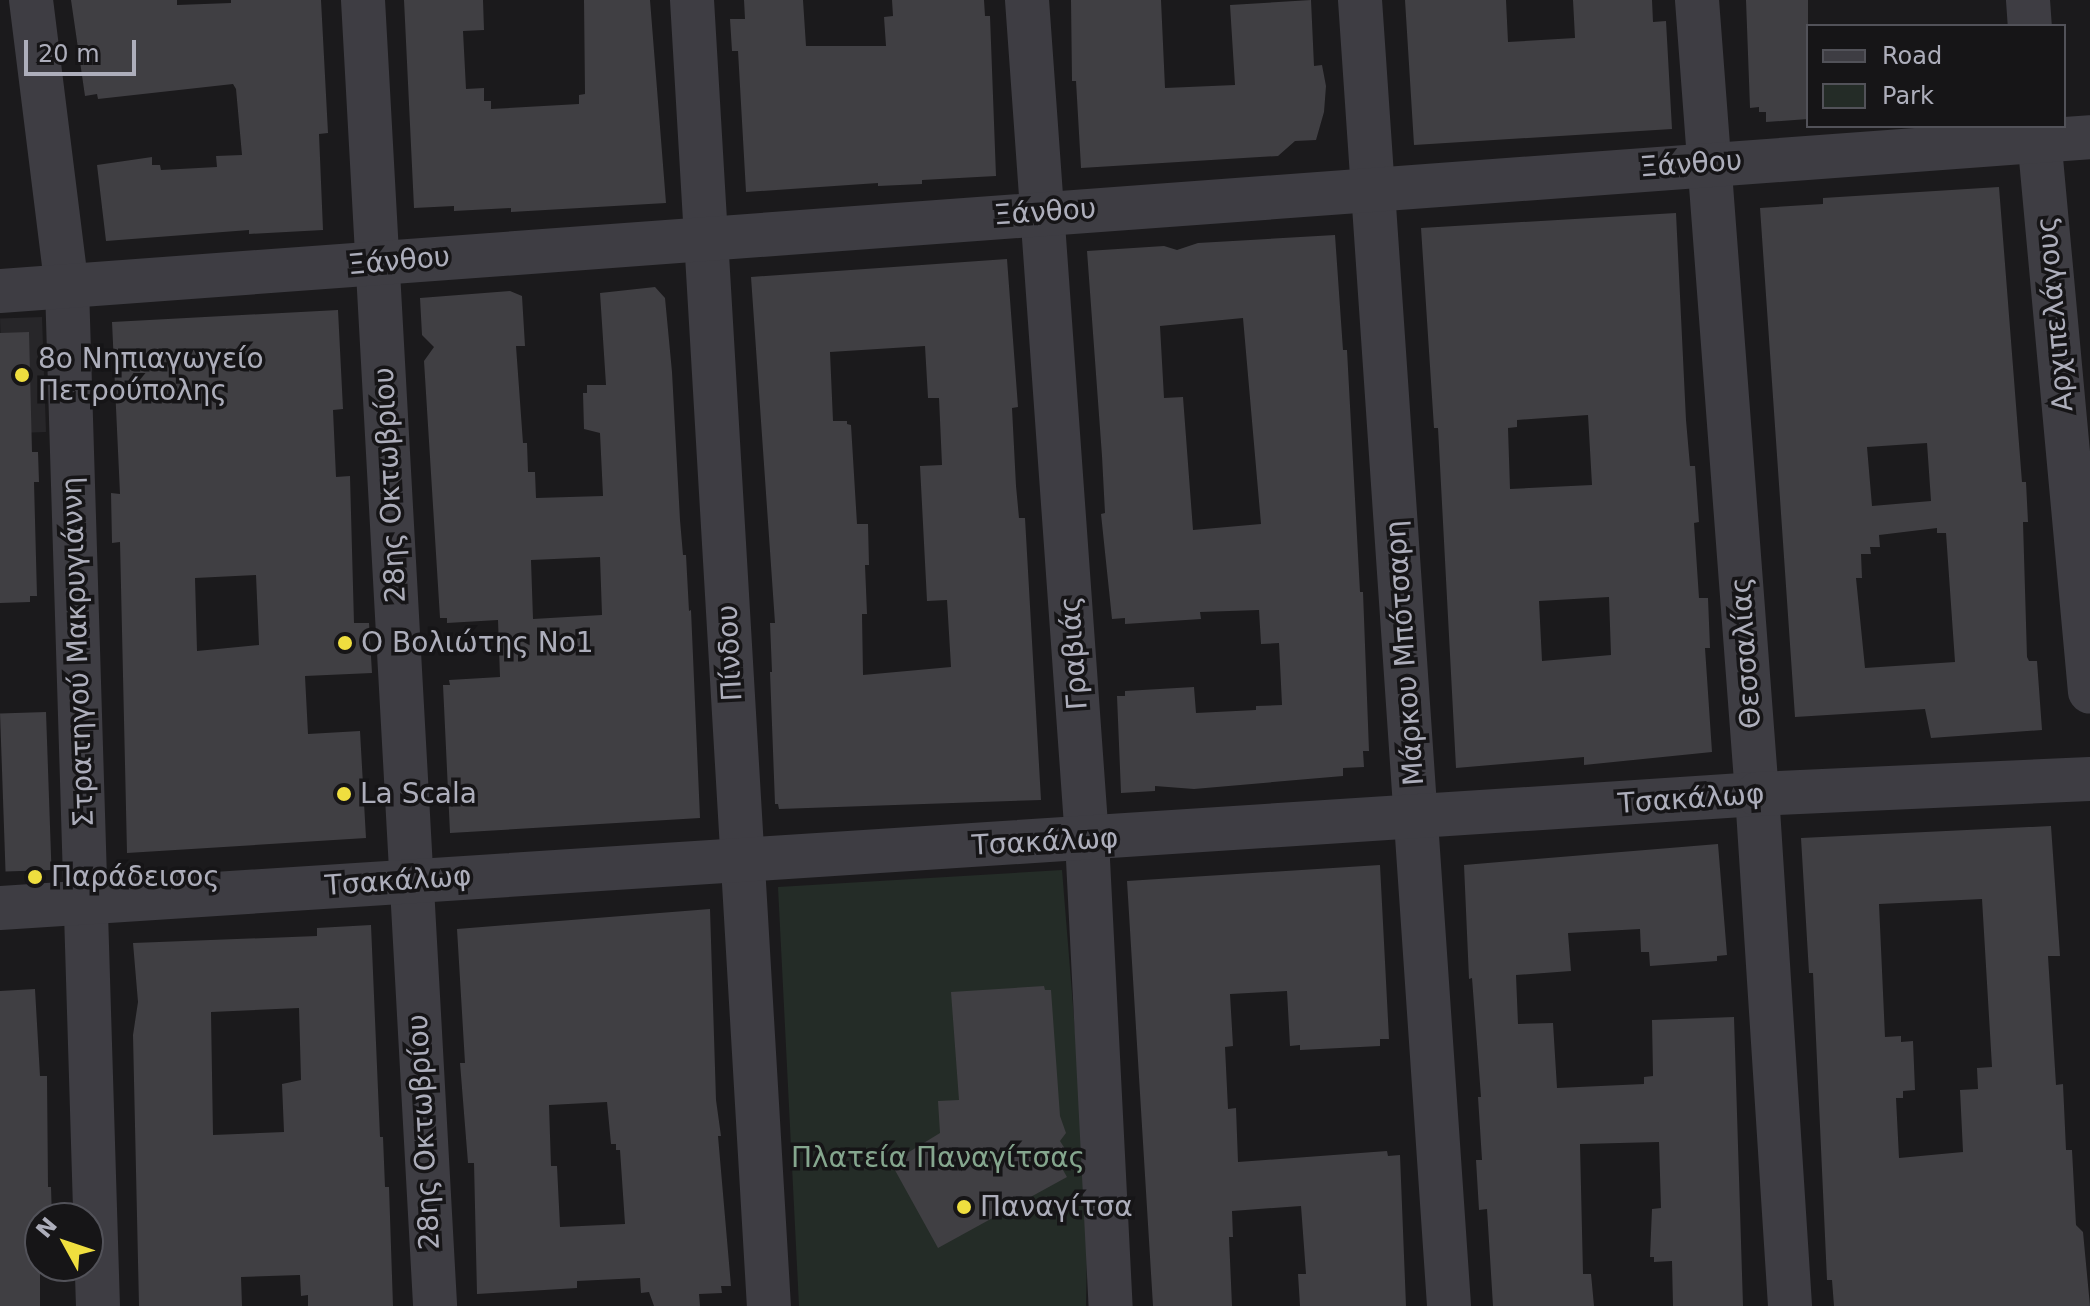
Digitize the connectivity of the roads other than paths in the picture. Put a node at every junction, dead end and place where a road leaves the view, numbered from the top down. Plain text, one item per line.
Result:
1 (31, 0) edge
2 (363, 0) edge
3 (692, 0) edge
4 (1027, 0) edge
5 (1360, 0) edge
6 (1697, 0) edge
7 (2028, 0) edge
8 (2030, 24) edge
9 (2039, 133) edge
10 (2090, 137) edge
11 (1708, 163) junction
12 (1372, 187) junction
13 (1043, 212) junction
14 (707, 237) junction
15 (379, 263) junction
16 (67, 287) junction
17 (0, 291) edge
18 (2090, 692) edge
19 (2090, 779) edge
20 (1757, 794) junction
21 (1417, 818) junction
22 (1087, 840) junction
23 (741, 858) junction
24 (409, 880) junction
25 (85, 902) junction
26 (0, 908) edge
27 (98, 1306) edge
28 (435, 1306) edge
29 (769, 1306) edge
30 (1111, 1306) edge
31 (1449, 1306) edge
32 (1790, 1306) edge

1 - 16 street, Στρατηγού Μακρυγιάννη
2 - 15 street, 28ης Οκτωβρίου
3 - 14 street, Πίνδου
4 - 13 street, Γραβιάς
5 - 12 street, Μάρκου Μπότσαρη
6 - 11 street, Θεσσαλίας
7 - 8 street
9 - 10 street, Ξάνθου
9 - 11 street, Ξάνθου
9 - 18 street, Αρχιπελάγους
11 - 12 street, Ξάνθου
11 - 20 street, Θεσσαλίας
12 - 13 street, Ξάνθου
12 - 21 street, Μάρκου Μπότσαρη
13 - 14 street, Ξάνθου
13 - 22 street, Γραβιάς
14 - 15 street, Ξάνθου
14 - 23 street, Πίνδου
15 - 16 street, Ξάνθου
15 - 24 street, 28ης Οκτωβρίου
16 - 17 street, Ξάνθου
16 - 25 street, Στρατηγού Μακρυγιάννη
19 - 20 street, Τσακάλωφ
20 - 21 street, Τσακάλωφ
20 - 32 street, Θεσσαλίας
21 - 22 street, Τσακάλωφ
21 - 31 street, Μάρκου Μπότσαρη
22 - 23 street, Τσακάλωφ
22 - 30 street, Γραβιάς
23 - 24 street, Τσακάλωφ
23 - 29 street, Πίνδου
24 - 25 street, Τσακάλωφ
24 - 28 street, 28ης Οκτωβρίου
25 - 26 street, Τσακάλωφ
25 - 27 street, Στρατηγού Μακρυγιάννη

